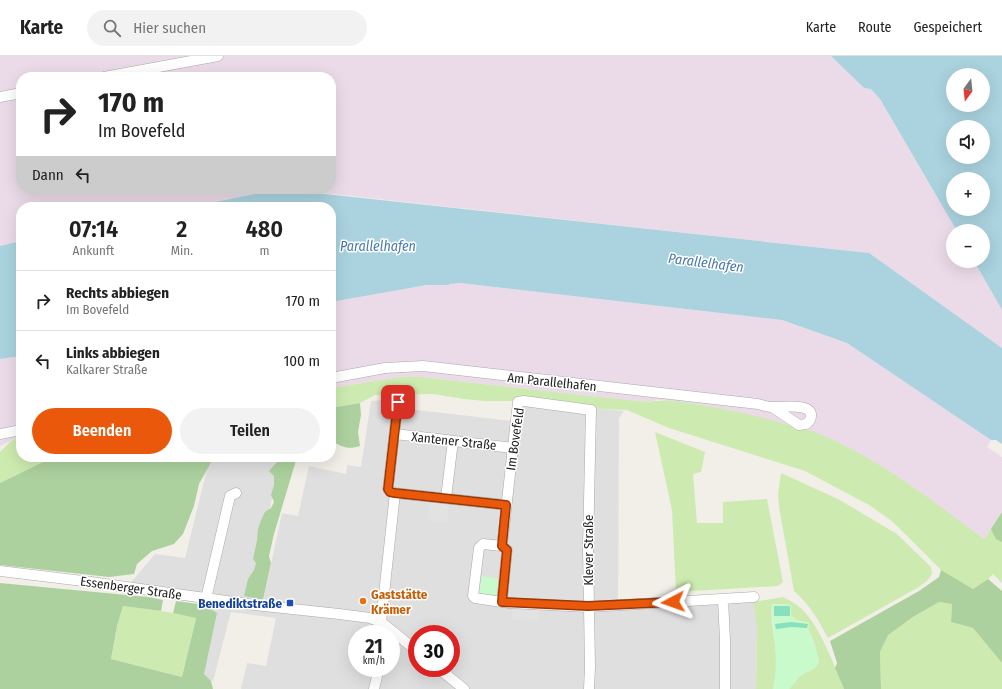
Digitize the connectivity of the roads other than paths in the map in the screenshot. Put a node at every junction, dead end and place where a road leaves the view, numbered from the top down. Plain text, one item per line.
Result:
1 (218, 56) edge
2 (131, 72) edge
3 (16, 94) edge
4 (0, 97) edge
5 (336, 377) edge
6 (398, 402) dead end
7 (772, 407) dead end
8 (591, 410) joint
9 (16, 431) edge
10 (0, 434) edge
11 (395, 434) junction
12 (453, 441) junction
13 (513, 448) junction
14 (236, 493) dead end
15 (395, 493) junction
16 (446, 498) junction
17 (506, 505) junction
18 (502, 546) junction
19 (0, 571) edge
20 (0, 577) edge
21 (57, 578) junction
22 (754, 597) dead end
23 (206, 599) junction
24 (723, 599) junction
25 (502, 602) junction
26 (588, 606) junction
27 (381, 622) junction
28 (383, 625) edge
29 (377, 677) edge
30 (449, 677) edge
31 (374, 689) edge
32 (464, 689) edge
33 (589, 689) edge
34 (725, 689) edge

1 - 2 street
3 - 4 street
5 - 7 street, Am Parallelhafen
6 - 11 street
8 - 13 street, Im Bovefeld
8 - 26 street, Klever Straße
9 - 10 street
11 - 12 street, Xantener Straße
11 - 15 street
12 - 13 street, Xantener Straße
12 - 16 street
13 - 17 street, Im Bovefeld
14 - 23 street
15 - 16 street
15 - 27 street
16 - 17 street
17 - 18 street, Im Bovefeld
18 - 25 street, Im Bovefeld
18 - 25 street
19 - 21 street, Essenberger Straße
20 - 21 street, Essenberger Straße
21 - 23 street, Essenberger Straße
22 - 24 street
23 - 27 street, Essenberger Straße
24 - 26 street
24 - 34 street
25 - 26 street
26 - 33 street, Klever Straße
27 - 28 street, Essenberger Straße
29 - 31 street
30 - 32 street

